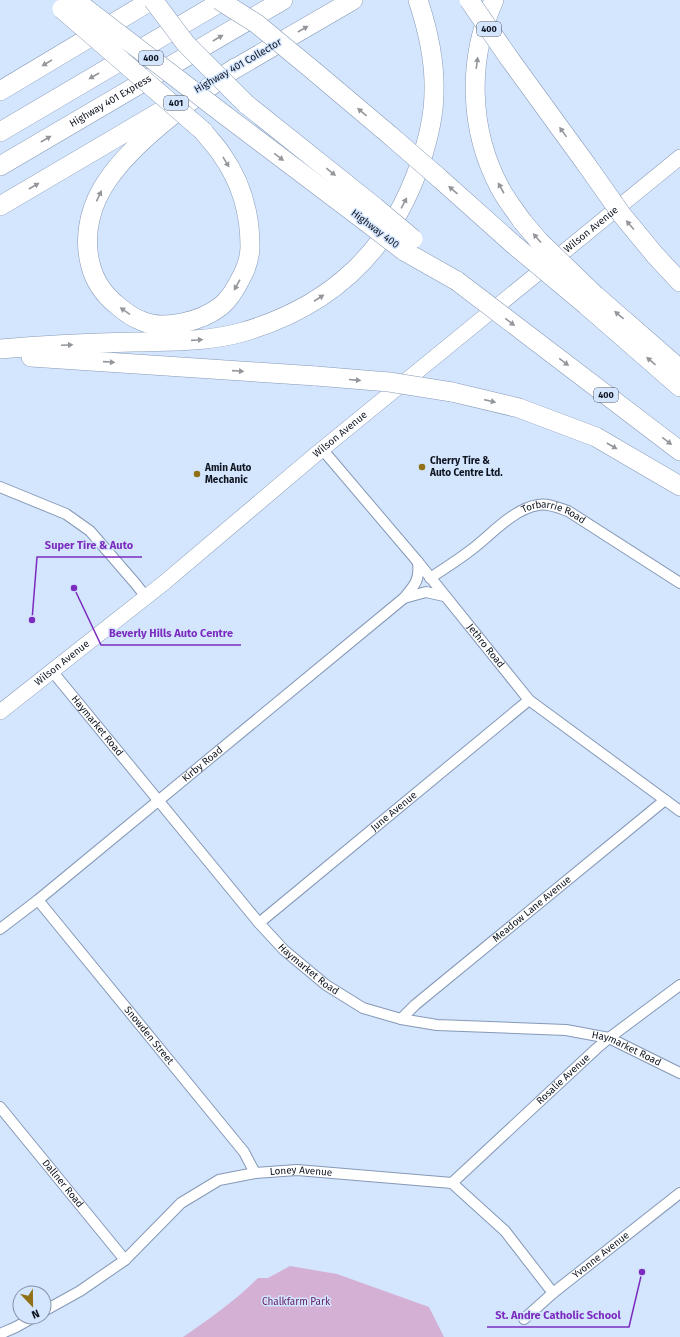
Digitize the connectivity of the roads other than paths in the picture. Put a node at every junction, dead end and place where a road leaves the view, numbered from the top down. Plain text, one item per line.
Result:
1 (153, 0) edge
2 (219, 0) edge
3 (224, 0) edge
4 (283, 0) edge
5 (353, 0) edge
6 (418, 0) edge
7 (469, 0) edge
8 (494, 0) edge
9 (66, 2) edge
10 (235, 68) junction
11 (0, 91) edge
12 (0, 132) edge
13 (680, 157) edge
14 (0, 166) edge
15 (0, 206) edge
16 (370, 214) junction
17 (680, 282) edge
18 (590, 300) junction
19 (0, 349) edge
20 (0, 354) edge
21 (680, 369) edge
22 (680, 387) edge
23 (322, 449) junction
24 (680, 451) edge
25 (680, 486) edge
26 (0, 487) edge
27 (418, 562) junction
28 (430, 578) junction
29 (680, 583) edge
30 (444, 596) junction
31 (146, 597) junction
32 (404, 598) junction
33 (52, 671) junction
34 (529, 700) junction
35 (0, 712) edge
36 (158, 800) junction
37 (664, 800) junction
38 (680, 811) edge
39 (38, 900) junction
40 (259, 923) junction
41 (0, 929) edge
42 (680, 985) edge
43 (401, 1020) junction
44 (609, 1038) junction
45 (680, 1073) edge
46 (0, 1107) edge
47 (255, 1174) junction
48 (452, 1182) junction
49 (680, 1193) edge
50 (125, 1260) junction
51 (553, 1293) junction
52 (52, 1307) edge
53 (524, 1319) dead end
54 (20, 1325) edge
55 (0, 1334) edge

1 -> 11 highway
1 -> 16 highway, bridge
18 -> 2 highway, bridge
3 -> 12 highway
14 -> 4 highway, Highway 401 Express
10 -> 5 highway, Highway 401 Collector / 401
19 -> 6 highway
17 -> 7 highway, 400, bridge
18 -> 8 highway, bridge
9 -> 10 highway, bridge
9 -> 16 highway, Highway 400 / 400, bridge
15 -> 10 highway, Highway 401 Collector / 401
13 - 23 main road, Wilson Avenue
16 -> 24 highway, 400, bridge
21 -> 18 highway
22 -> 18 highway
20 -> 25 highway, bridge
23 - 27 street, Jethro Road
23 - 31 main road, Wilson Avenue
26 - 31 street
27 - 28 street, Jethro Road
27 - 32 street, Kirby Road
28 - 29 street, Torbarrie Road
28 - 30 street, Jethro Road
30 - 32 street, Kirby Road
30 - 34 street, Jethro Road
31 - 33 main road, Wilson Avenue
32 - 36 street, Kirby Road
33 - 35 main road, Wilson Avenue
33 - 36 street, Haymarket Road
34 - 37 street, Jethro Road
34 - 40 street, June Avenue
36 - 39 street, Kirby Road
36 - 40 street, Haymarket Road
37 - 38 street, Jethro Road
37 - 43 street, Meadow Lane Avenue
39 - 41 street, Kirby Road
39 - 47 street, Snowden Street
40 - 43 street, Haymarket Road
42 - 44 street, Rosalie Avenue
43 - 44 street, Haymarket Road
44 - 45 street, Haymarket Road
44 - 48 street, Rosalie Avenue
46 - 50 street, Dallner Road
47 - 48 street, Loney Avenue
47 - 50 street, Loney Avenue
48 - 51 street
49 - 51 street, Yvonne Avenue
50 - 52 street, Loney Avenue
51 - 53 street, Yvonne Avenue
54 - 55 street

